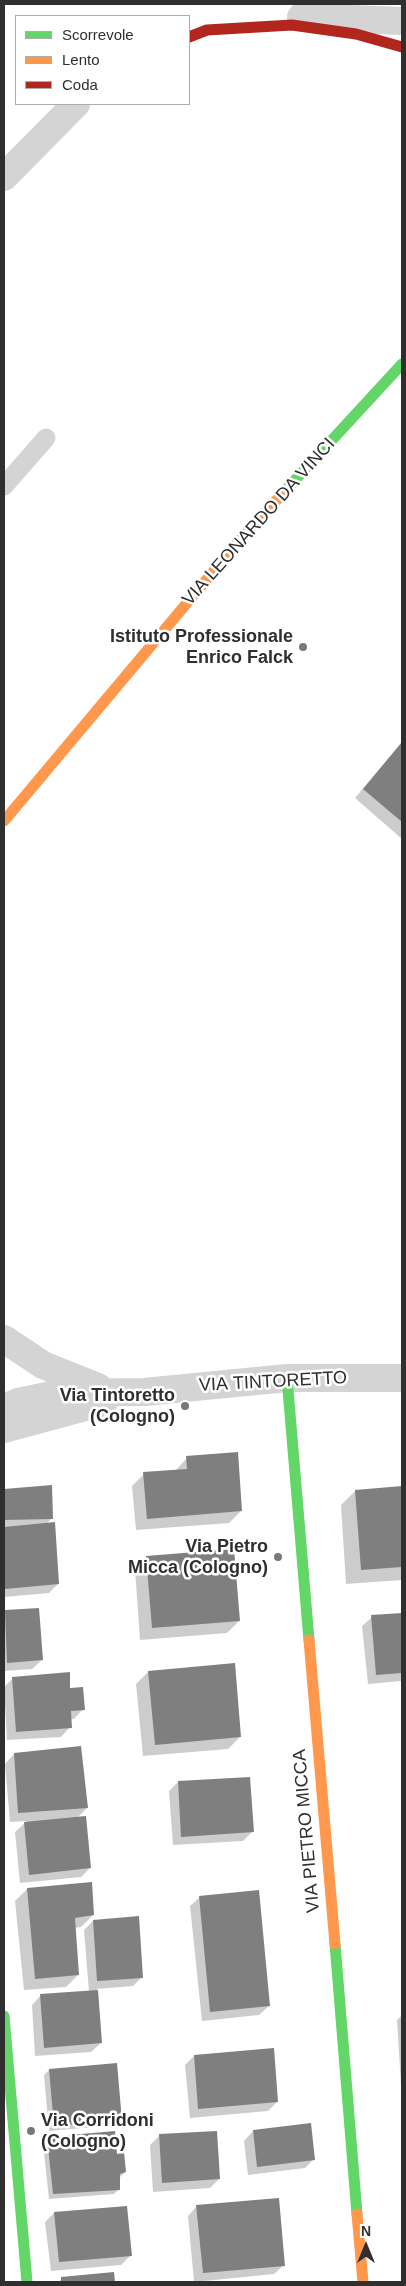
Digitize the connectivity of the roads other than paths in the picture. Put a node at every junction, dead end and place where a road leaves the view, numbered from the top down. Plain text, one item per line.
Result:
1 (402, 21) edge
2 (198, 34) edge
3 (402, 47) edge
4 (75, 105) edge
5 (4, 177) edge
6 (402, 364) edge
7 (46, 438) dead end
8 (4, 486) edge
9 (4, 820) edge
10 (4, 1339) edge
11 (287, 1378) junction
12 (402, 1378) edge
13 (111, 1392) junction
14 (144, 1392) junction
15 (4, 1408) edge
16 (4, 1429) edge
17 (4, 2016) edge
18 (27, 2282) edge
19 (363, 2282) edge

1 - 2 street
2 - 3 street
4 - 5 street
6 - 9 street, VIA LEONARDO DA VINCI
7 - 8 lane
10 - 13 street, VIA TINTORETTO
11 - 12 street, VIA TINTORETTO
11 - 14 street, VIA TINTORETTO
11 - 19 street, VIA PIETRO MICCA
13 - 14 street, VIA TINTORETTO
13 - 15 street, VIA TINTORETTO
14 - 16 street, VIA TINTORETTO
17 - 18 street

